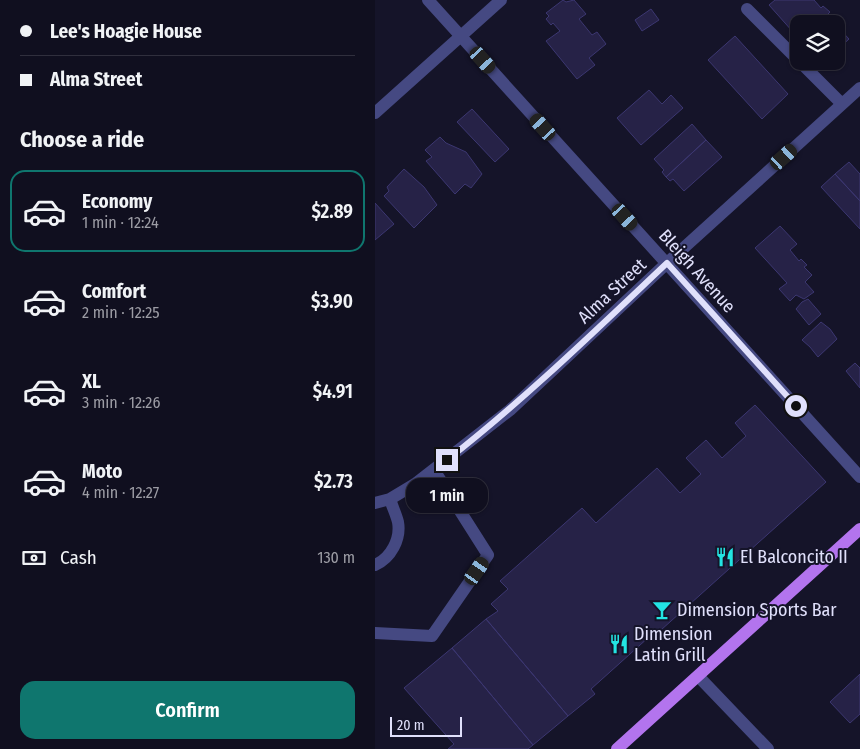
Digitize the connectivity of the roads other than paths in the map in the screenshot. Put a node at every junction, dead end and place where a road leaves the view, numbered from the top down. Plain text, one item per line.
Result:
1 (427, 0) edge
2 (501, 0) edge
3 (747, 8) dead end
4 (461, 36) junction
5 (790, 52) edge
6 (808, 70) edge
7 (860, 88) edge
8 (842, 104) junction
9 (375, 113) edge
10 (667, 263) junction
11 (434, 470) junction
12 (860, 477) edge
13 (390, 499) junction
14 (375, 503) edge
15 (860, 529) edge
16 (375, 564) edge
17 (375, 633) edge
18 (697, 676) junction
19 (617, 749) edge
20 (767, 749) edge

1 - 4 street, Bleigh Avenue
2 - 4 street
3 - 5 street
4 - 9 street
4 - 10 street, Bleigh Avenue
6 - 8 street
7 - 8 street, Alma Street
8 - 10 street, Alma Street
10 - 11 street, Alma Street
10 - 12 street, Bleigh Avenue
11 - 13 street, Alma Street
11 - 17 street
13 - 14 street, Alma Street
13 - 16 street
15 - 18 main road
18 - 19 main road
18 - 20 street

